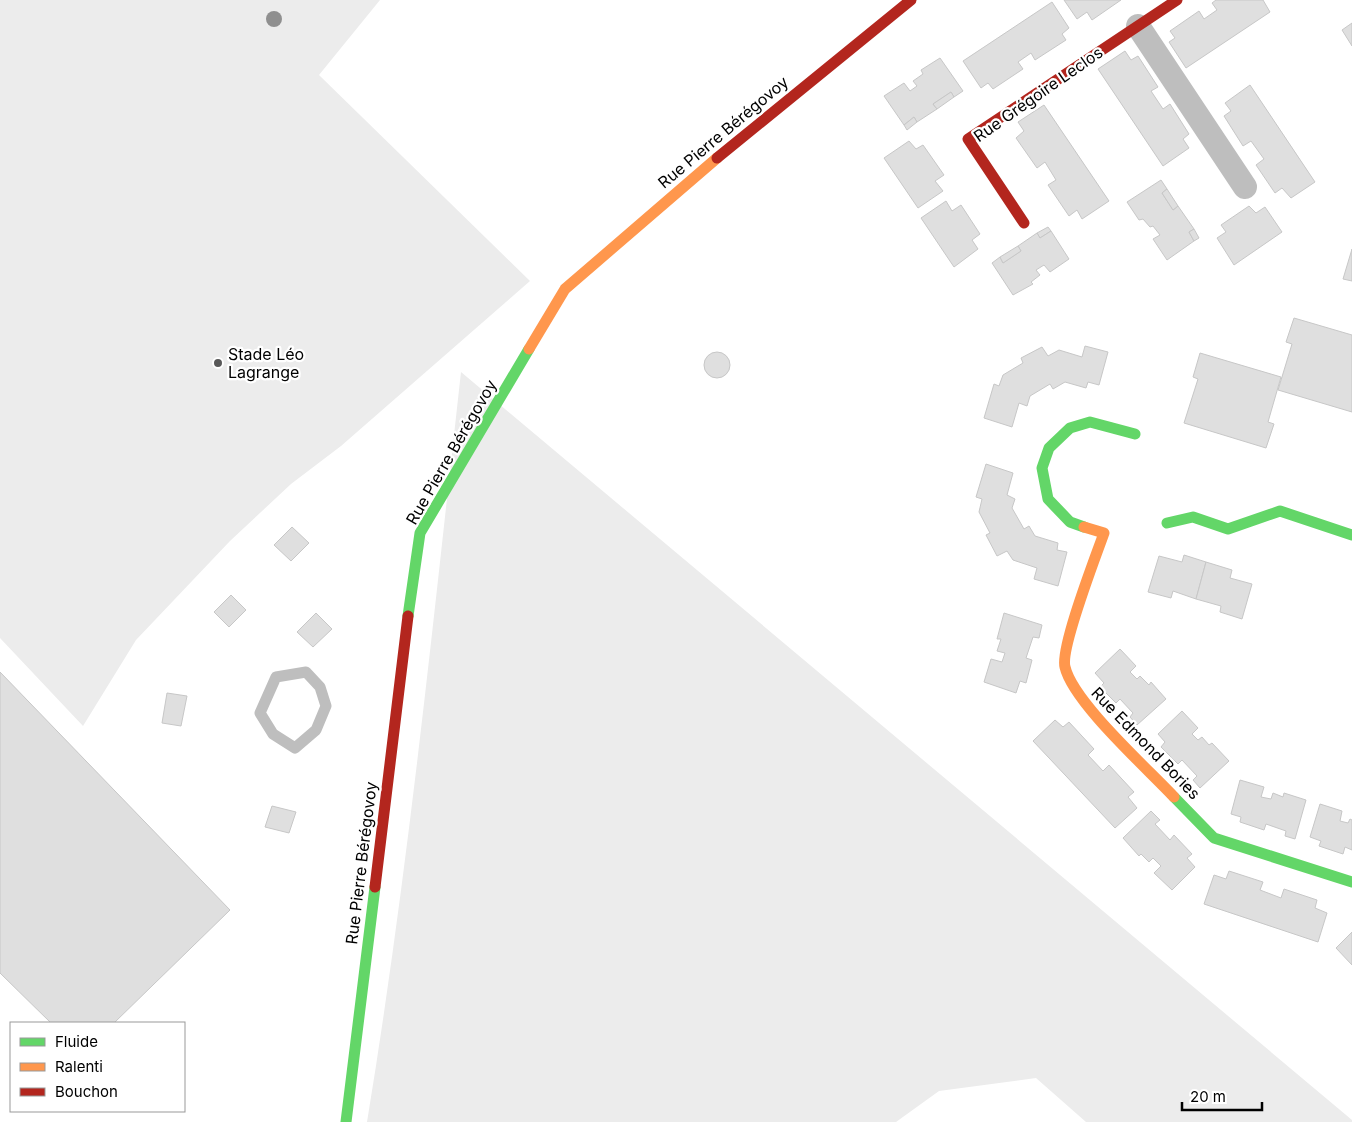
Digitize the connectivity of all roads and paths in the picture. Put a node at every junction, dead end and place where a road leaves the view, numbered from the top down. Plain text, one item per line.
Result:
1 (911, 0) edge
2 (1177, 0) edge
3 (1138, 26) junction
4 (1246, 187) dead end
5 (1024, 224) dead end
6 (1135, 434) dead end
7 (1167, 523) dead end
8 (1352, 534) edge
9 (306, 672) joint
10 (1352, 882) edge
11 (346, 1122) edge

1 - 11 street, Rue Pierre Bérégovoy
2 - 3 street, Rue Grégoire Leclos
3 - 4 street
3 - 5 street, Rue Grégoire Leclos
6 - 10 street, Rue Edmond Bories
7 - 8 street
9 - 9 lane

